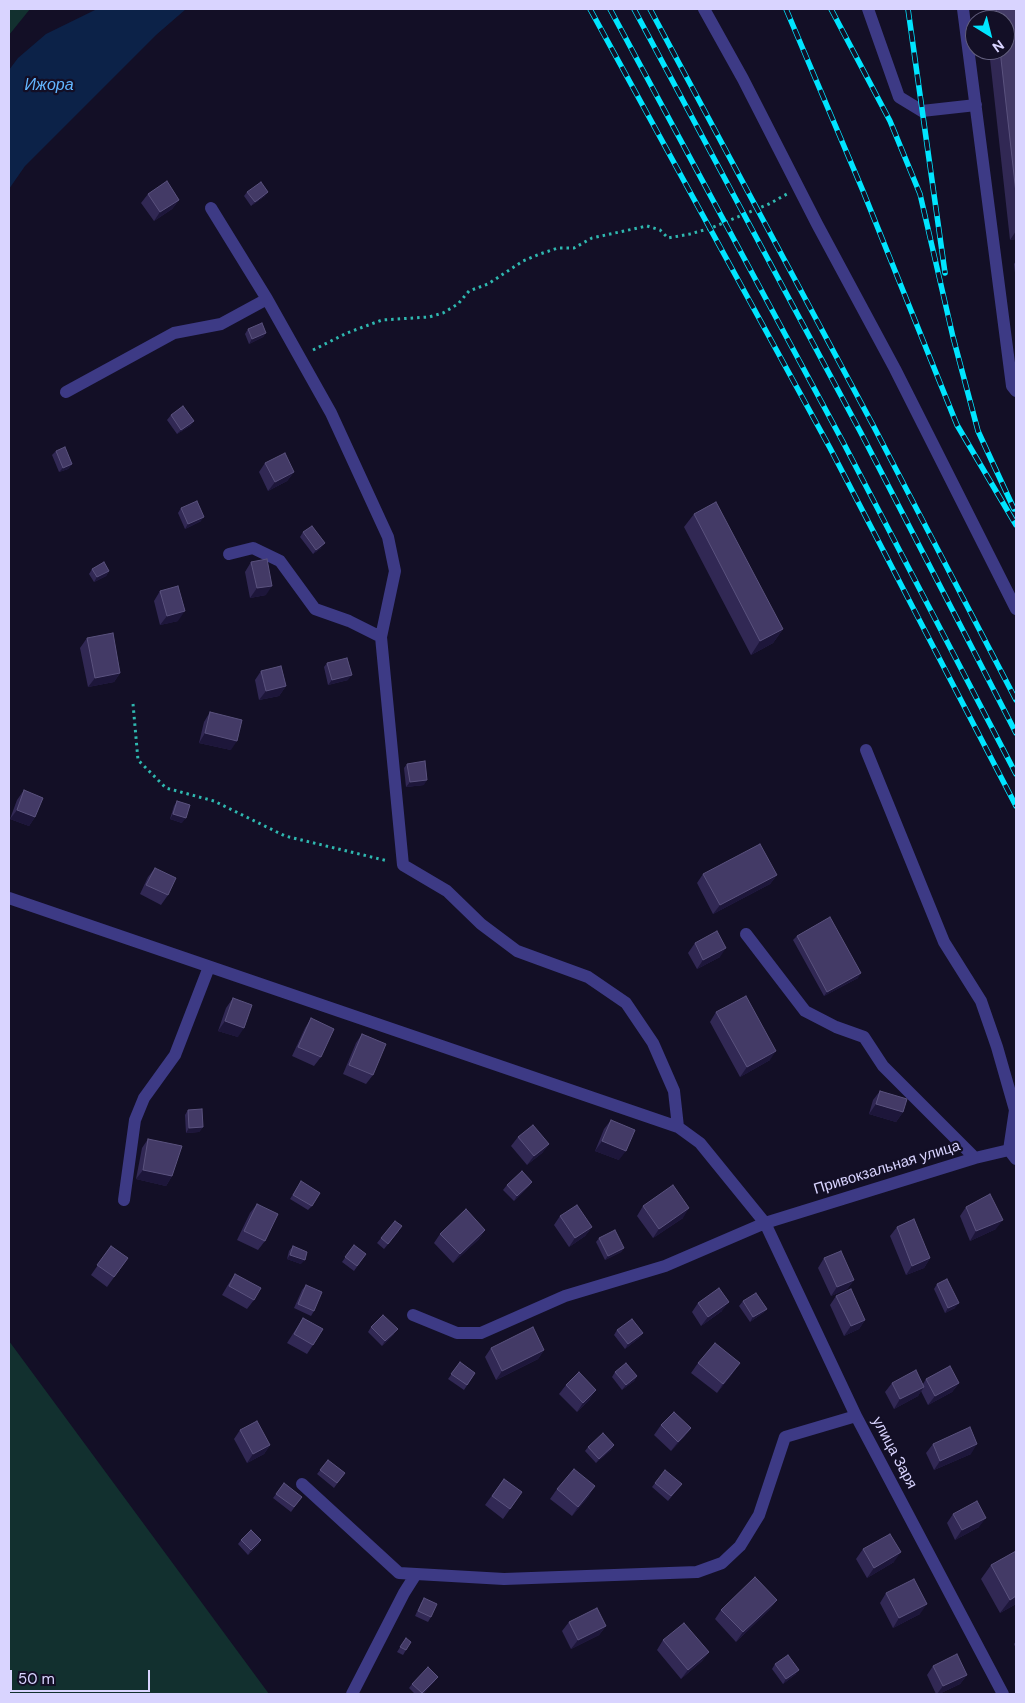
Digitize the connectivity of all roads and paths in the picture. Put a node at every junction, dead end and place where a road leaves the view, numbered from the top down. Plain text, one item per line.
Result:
1 (704, 9) edge
2 (868, 9) edge
3 (963, 9) edge
4 (976, 105) junction
5 (798, 188) junction
6 (210, 208) dead end
7 (267, 298) junction
8 (300, 356) junction
9 (1016, 391) edge
10 (66, 392) dead end
11 (229, 554) dead end
12 (1016, 609) edge
13 (381, 637) junction
14 (133, 704) dead end
15 (866, 750) dead end
16 (403, 865) junction
17 (9, 898) edge
18 (746, 934) dead end
19 (209, 967) junction
20 (678, 1127) junction
21 (1013, 1155) edge
22 (975, 1158) junction
23 (124, 1200) dead end
24 (765, 1223) junction
25 (413, 1315) dead end
26 (856, 1416) junction
27 (302, 1484) dead end
28 (416, 1574) junction
29 (352, 1694) edge
30 (1003, 1694) edge

1 - 5 street
2 - 4 street
3 - 4 street
4 - 9 street
5 - 8 path
5 - 12 street
6 - 7 street
7 - 8 street
7 - 10 street
8 - 13 street
11 - 13 street
13 - 16 street
14 - 16 path
15 - 21 street
16 - 20 street
17 - 19 street, улица Заря
18 - 22 street
19 - 20 street, улица Заря
19 - 23 street
20 - 24 street, улица Заря
21 - 22 street, Привокзальная улица
22 - 24 street, Привокзальная улица
24 - 25 street, Привокзальная улица
24 - 26 street, улица Заря
26 - 28 street
26 - 30 street, улица Заря
27 - 28 street
28 - 29 street

